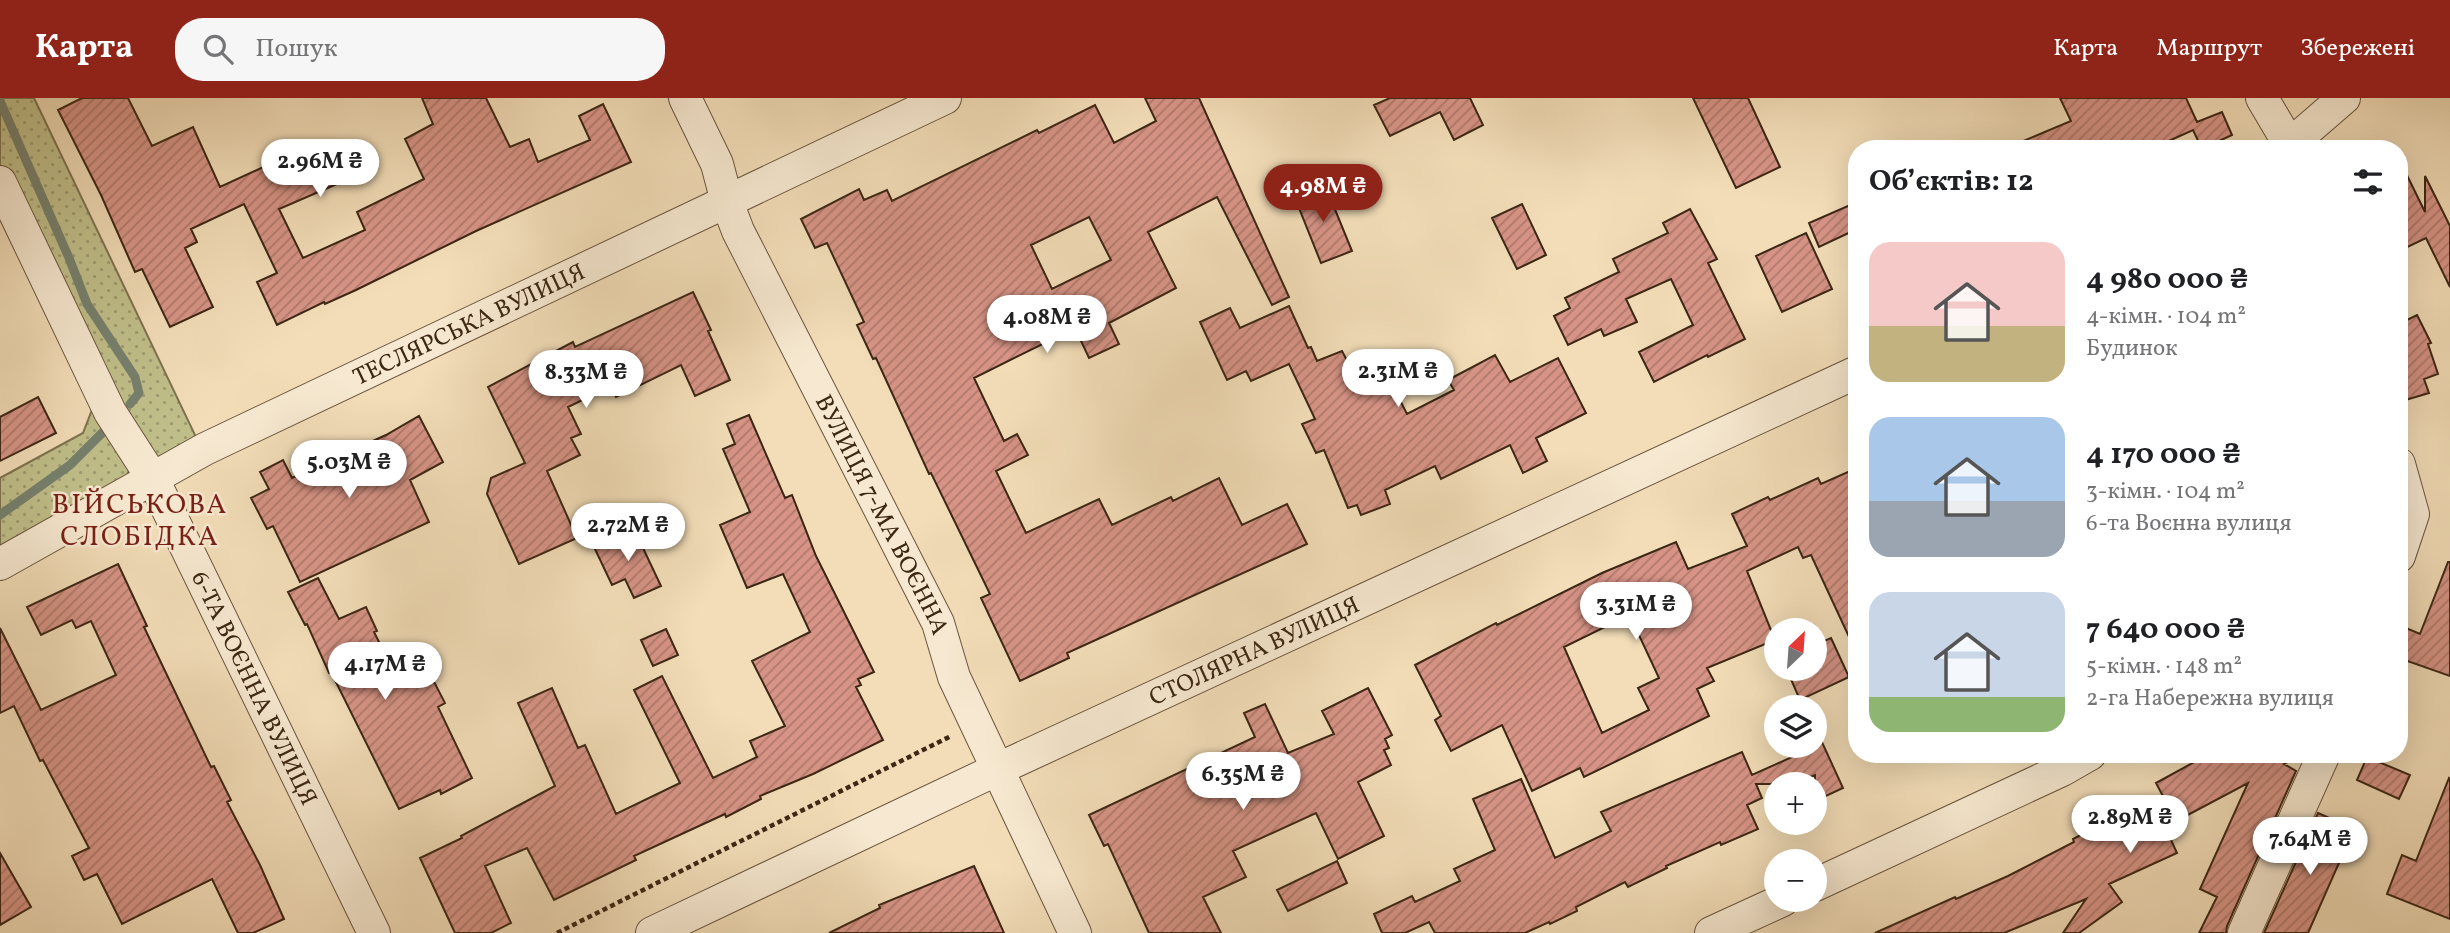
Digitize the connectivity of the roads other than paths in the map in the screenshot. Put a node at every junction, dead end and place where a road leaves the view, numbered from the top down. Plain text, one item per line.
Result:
1 (685, 98) edge
2 (946, 98) edge
3 (2262, 98) edge
4 (2344, 98) edge
5 (2285, 140) edge
6 (2297, 140) edge
7 (0, 183) edge
8 (727, 202) junction
9 (1848, 376) edge
10 (153, 479) junction
11 (2408, 496) edge
12 (2408, 529) edge
13 (0, 564) edge
14 (2074, 763) edge
15 (2320, 763) edge
16 (998, 769) junction
17 (1827, 879) edge
18 (1764, 910) edge
19 (1721, 931) edge
20 (374, 933) edge
21 (652, 933) edge
22 (1075, 933) edge
23 (2244, 933) edge

1 - 8 street, ВУЛИЦЯ 7-МА ВОЄННА
2 - 8 street, ТЕСЛЯРСЬКА ВУЛИЦЯ
3 - 5 street
4 - 6 street
7 - 10 street, 6-ТА ВОЄННА ВУЛИЦЯ
8 - 10 street, ТЕСЛЯРСЬКА ВУЛИЦЯ
8 - 16 street, ВУЛИЦЯ 7-МА ВОЄННА
9 - 16 street, СТОЛЯРНА ВУЛИЦЯ
10 - 13 street, ТЕСЛЯРСЬКА ВУЛИЦЯ
10 - 20 street, 6-ТА ВОЄННА ВУЛИЦЯ
11 - 12 street
14 - 17 street
15 - 23 street
16 - 21 street, СТОЛЯРНА ВУЛИЦЯ
16 - 22 street, ВУЛИЦЯ 7-МА ВОЄННА
18 - 19 street

